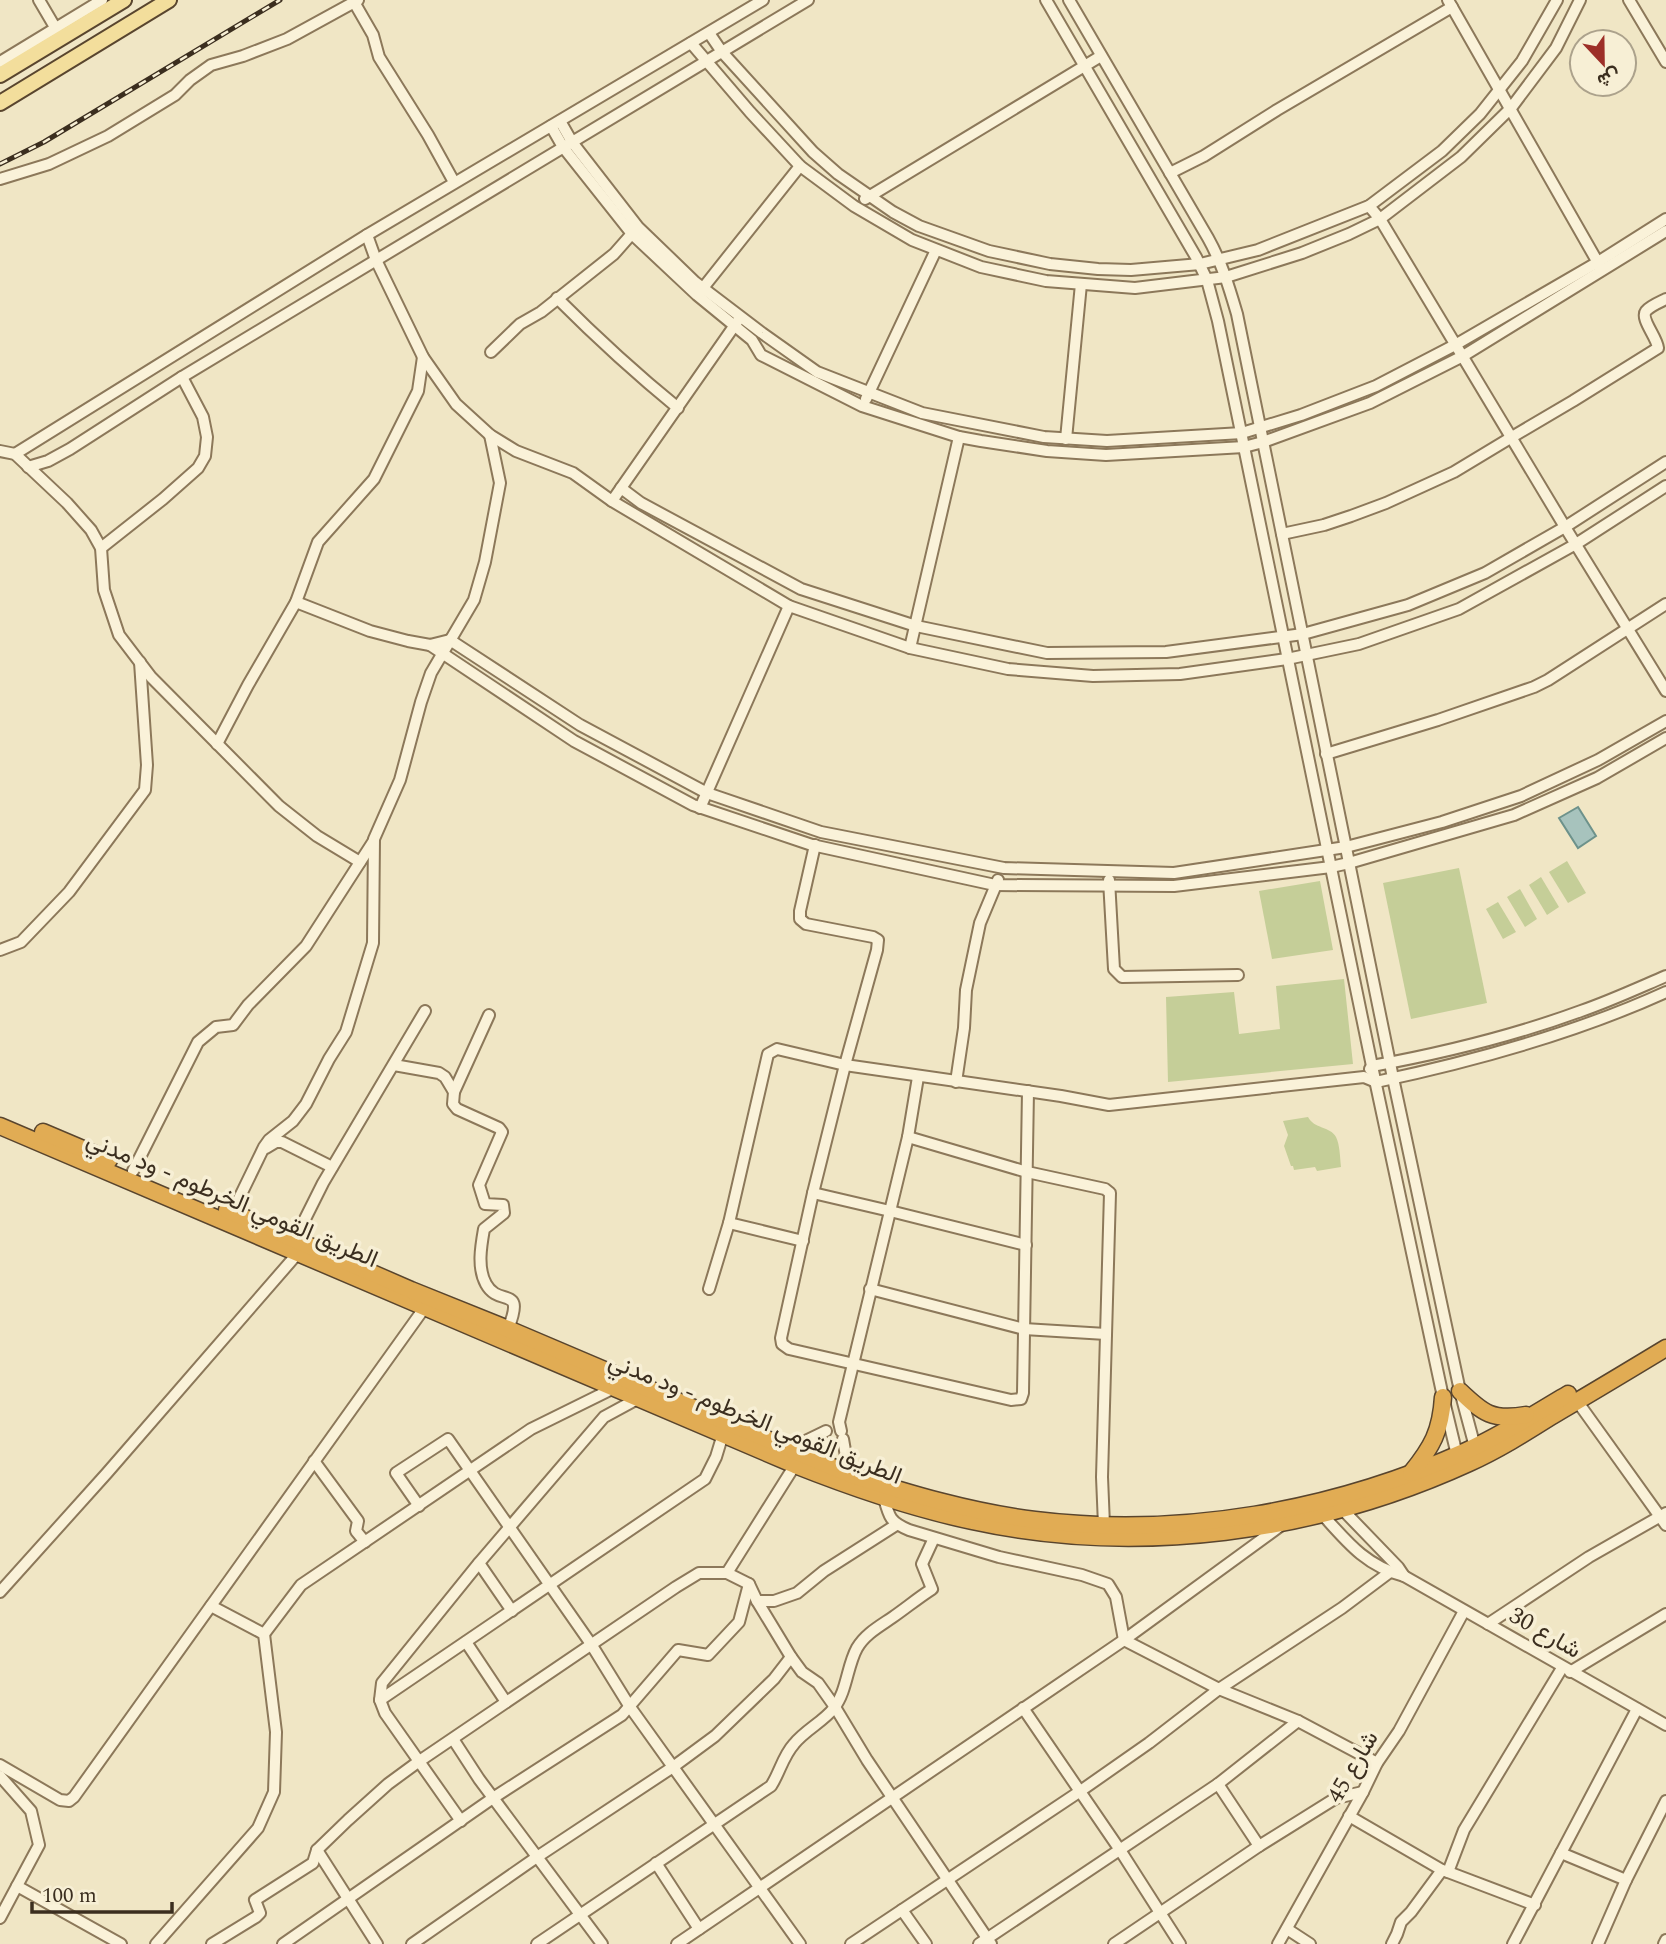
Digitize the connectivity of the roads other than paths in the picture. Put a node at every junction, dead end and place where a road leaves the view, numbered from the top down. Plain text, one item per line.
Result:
1 (40, 0) edge
2 (102, 0) edge
3 (124, 0) edge
4 (169, 0) edge
5 (763, 0) edge
6 (1046, 0) edge
7 (1069, 0) edge
8 (1557, 0) edge
9 (1580, 0) edge
10 (1629, 0) edge
11 (356, 1) edge
12 (805, 1) edge
13 (1450, 2) edge
14 (58, 33) junction
15 (709, 33) junction
16 (691, 43) junction
17 (722, 52) junction
18 (1101, 56) junction
19 (0, 62) edge
20 (706, 62) junction
21 (1666, 62) edge
22 (1084, 65) junction
23 (0, 75) edge
24 (1500, 89) junction
25 (0, 103) edge
26 (1510, 108) junction
27 (555, 123) junction
28 (568, 145) junction
29 (800, 166) junction
30 (1170, 173) junction
31 (0, 179) edge
32 (454, 183) junction
33 (869, 196) junction
34 (854, 206) junction
35 (1368, 206) junction
36 (1380, 219) junction
37 (1666, 219) edge
38 (635, 231) junction
39 (1666, 231) edge
40 (367, 235) junction
41 (936, 250) junction
42 (376, 260) junction
43 (1220, 260) junction
44 (1200, 264) junction
45 (1600, 266) junction
46 (1226, 277) junction
47 (1207, 281) junction
48 (1081, 284) junction
49 (700, 292) junction
50 (557, 298) junction
51 (1666, 299) edge
52 (737, 321) junction
53 (199, 338) junction
54 (1455, 345) junction
55 (491, 352) dead end
56 (1463, 356) junction
57 (423, 357) junction
58 (210, 360) junction
59 (182, 377) junction
60 (869, 393) junction
61 (862, 406) junction
62 (678, 408) junction
63 (1260, 427) junction
64 (1242, 433) junction
65 (490, 435) junction
66 (959, 437) junction
67 (1512, 437) junction
68 (1066, 439) junction
69 (1263, 442) junction
70 (1244, 447) junction
71 (0, 451) edge
72 (15, 454) junction
73 (1666, 462) edge
74 (28, 467) junction
75 (1666, 486) edge
76 (621, 488) junction
77 (612, 501) junction
78 (1565, 527) junction
79 (1282, 534) junction
80 (1576, 544) junction
81 (102, 548) junction
82 (296, 601) junction
83 (1666, 604) edge
84 (789, 606) junction
85 (916, 626) junction
86 (1628, 628) junction
87 (1303, 635) junction
88 (1283, 638) junction
89 (450, 640) junction
90 (430, 645) junction
91 (910, 648) junction
92 (442, 654) junction
93 (1307, 655) junction
94 (1287, 659) junction
95 (140, 662) junction
96 (1666, 691) edge
97 (1666, 721) edge
98 (586, 728) junction
99 (1666, 738) edge
100 (574, 741) junction
101 (218, 744) junction
102 (1326, 754) junction
103 (707, 793) junction
104 (700, 808) junction
105 (374, 839) junction
106 (815, 845) junction
107 (1346, 847) junction
108 (1328, 850) junction
109 (360, 862) junction
110 (1349, 863) junction
111 (1331, 867) junction
112 (1004, 868) junction
113 (1109, 872) junction
114 (995, 885) junction
115 (1108, 886) junction
116 (0, 950) edge
117 (1238, 975) dead end
118 (1666, 976) edge
119 (1666, 992) edge
120 (1376, 994) junction
121 (1358, 998) junction
122 (425, 1011) dead end
123 (489, 1016) dead end
124 (1437, 1054) junction
125 (1391, 1063) junction
126 (394, 1065) junction
127 (845, 1065) junction
128 (1372, 1066) junction
129 (1439, 1067) junction
130 (918, 1077) junction
131 (1364, 1077) junction
132 (1394, 1078) junction
133 (956, 1082) junction
134 (1376, 1082) junction
135 (1028, 1091) junction
136 (454, 1092) junction
137 (0, 1115) edge
138 (0, 1126) edge
139 (908, 1137) junction
140 (262, 1150) junction
141 (332, 1167) junction
142 (133, 1171) junction
143 (1027, 1172) junction
144 (813, 1193) junction
145 (890, 1211) junction
146 (232, 1213) junction
147 (729, 1223) junction
148 (803, 1241) junction
149 (1026, 1245) junction
150 (297, 1246) junction
151 (709, 1289) dead end
152 (870, 1289) junction
153 (425, 1307) junction
154 (508, 1329) junction
155 (1024, 1329) junction
156 (1106, 1334) junction
157 (1666, 1335) edge
158 (1666, 1348) edge
159 (853, 1364) junction
160 (614, 1388) junction
161 (1460, 1391) junction
162 (1443, 1397) junction
163 (639, 1398) junction
164 (1577, 1401) junction
165 (1535, 1414) junction
166 (836, 1430) junction
167 (723, 1434) junction
168 (1475, 1447) junction
169 (789, 1449) junction
170 (1457, 1455) junction
171 (314, 1461) junction
172 (795, 1465) junction
173 (469, 1471) junction
174 (1411, 1473) junction
175 (849, 1474) junction
176 (884, 1498) junction
177 (419, 1506) junction
178 (1342, 1508) junction
179 (1321, 1514) junction
180 (1664, 1518) edge
181 (1285, 1522) junction
182 (896, 1525) junction
183 (1104, 1525) junction
184 (509, 1529) junction
185 (934, 1538) junction
186 (365, 1542) junction
187 (479, 1563) junction
188 (1390, 1572) junction
189 (727, 1573) junction
190 (1404, 1576) junction
191 (550, 1584) junction
192 (749, 1584) junction
193 (0, 1592) edge
194 (757, 1601) junction
195 (211, 1606) junction
196 (512, 1611) junction
197 (1464, 1611) junction
198 (1666, 1614) edge
199 (1488, 1624) junction
200 (264, 1634) junction
201 (1124, 1640) junction
202 (466, 1642) junction
203 (591, 1644) junction
204 (791, 1657) junction
205 (1566, 1670) junction
206 (1219, 1689) junction
207 (380, 1700) junction
208 (506, 1702) junction
209 (630, 1707) junction
210 (835, 1707) junction
211 (1023, 1708) junction
212 (1637, 1709) junction
213 (1298, 1721) junction
214 (1664, 1721) edge
215 (453, 1739) junction
216 (418, 1762) junction
217 (1377, 1763) junction
218 (0, 1765) edge
219 (673, 1767) junction
220 (0, 1776) edge
221 (1218, 1784) junction
222 (1079, 1792) junction
223 (1363, 1792) junction
224 (893, 1797) junction
225 (493, 1798) junction
226 (1666, 1801) edge
227 (1349, 1816) junction
228 (461, 1821) junction
229 (714, 1825) junction
230 (1259, 1846) junction
231 (317, 1850) junction
232 (1120, 1850) junction
233 (1561, 1853) junction
234 (537, 1857) junction
235 (656, 1863) junction
236 (1445, 1871) junction
237 (948, 1880) junction
238 (1626, 1880) junction
239 (17, 1886) junction
240 (761, 1888) junction
241 (347, 1899) junction
242 (1535, 1905) junction
243 (902, 1910) junction
244 (1160, 1912) junction
245 (580, 1913) junction
246 (0, 1918) edge
247 (699, 1929) junction
248 (1282, 1937) edge
249 (986, 1942) edge
250 (418, 1943) edge
251 (121, 1944) edge
252 (156, 1944) edge
253 (212, 1944) edge
254 (283, 1944) edge
255 (377, 1944) edge
256 (537, 1944) edge
257 (602, 1944) edge
258 (677, 1944) edge
259 (800, 1944) edge
260 (851, 1944) edge
261 (926, 1944) edge
262 (1114, 1944) edge
263 (1180, 1944) edge
264 (1264, 1944) edge
265 (1310, 1944) edge
266 (1392, 1944) edge
267 (1513, 1944) edge
268 (1598, 1944) edge

1 - 14 street
2 - 14 street
3 - 14 main road
4 - 25 main road
5 - 15 street
6 - 22 street
7 - 18 street
8 - 24 street
9 - 26 street
10 - 21 street
11 - 31 street
11 - 32 street
12 - 17 street
13 - 24 street
13 - 30 street
14 - 19 street
14 - 23 main road
15 - 16 street
15 - 17 street
16 - 20 street
16 - 27 street
17 - 20 street
17 - 33 street
18 - 22 street
18 - 30 street
20 - 28 street
20 - 29 street
22 - 33 street
22 - 44 street
24 - 26 street
24 - 35 street
26 - 36 street
26 - 45 street
27 - 28 street
27 - 32 street
28 - 38 street
28 - 42 street
29 - 34 street
29 - 49 street
30 - 43 street
32 - 40 street
33 - 34 street
33 - 44 street
34 - 41 street
35 - 36 street
35 - 43 street
36 - 46 street
36 - 54 street
37 - 45 street
38 - 49 street
38 - 50 street
39 - 45 street
40 - 42 street
40 - 53 street
41 - 48 street
41 - 60 street
42 - 57 street
42 - 58 street
43 - 44 street
43 - 46 street
44 - 47 street
45 - 54 street
45 - 56 street
46 - 47 street
46 - 63 street
47 - 48 street
47 - 64 street
48 - 68 street
49 - 52 street
50 - 55 street
50 - 62 street
51 - 67 street
52 - 60 street
52 - 61 street
52 - 62 street
53 - 58 street
53 - 72 street
54 - 56 street
54 - 63 street
56 - 67 street
56 - 69 street
57 - 65 street
57 - 82 street
58 - 59 street
59 - 74 street
59 - 81 street
60 - 61 street
60 - 68 street
61 - 66 street
62 - 76 street
63 - 64 street
63 - 69 street
64 - 68 street
64 - 70 street
65 - 77 street
65 - 89 street
66 - 70 street
66 - 85 street
67 - 78 street
67 - 79 street
69 - 70 street
69 - 79 street
70 - 88 street
71 - 72 street
72 - 74 street
73 - 78 street
74 - 81 street
75 - 80 street
76 - 77 street
76 - 85 street
77 - 84 street
78 - 80 street
78 - 87 street
79 - 87 street
80 - 86 street
80 - 93 street
81 - 95 street
82 - 90 street
82 - 101 street
83 - 86 street
84 - 91 street
84 - 103 street
85 - 88 street
85 - 91 street
86 - 96 street
86 - 102 street
87 - 88 street
87 - 93 street
88 - 94 street
89 - 90 street
89 - 92 street
89 - 98 street
90 - 92 street
91 - 94 street
92 - 100 street
92 - 105 street
93 - 94 street
93 - 102 street
94 - 108 street
95 - 101 street
95 - 116 street
97 - 107 street
98 - 100 street
98 - 103 street
99 - 110 street
100 - 104 street
101 - 109 street
102 - 107 street
103 - 104 street
103 - 112 street
104 - 106 street
105 - 109 street
105 - 140 street
106 - 114 street
106 - 127 street
107 - 108 street
107 - 110 street
108 - 111 street
108 - 113 street
109 - 142 street
110 - 111 street
110 - 120 street
111 - 115 street
111 - 121 street
112 - 113 street
112 - 114 street
113 - 115 street
114 - 115 street
114 - 133 street
115 - 117 street
118 - 124 street
119 - 129 street
120 - 121 street
120 - 125 street
121 - 128 street
122 - 126 street
123 - 136 street
124 - 125 street
124 - 129 street
125 - 128 street
125 - 132 street
126 - 136 street
126 - 141 street
127 - 130 street
127 - 144 street
127 - 147 street
128 - 131 street
128 - 134 street
129 - 132 street
130 - 133 street
130 - 139 street
131 - 134 street
131 - 135 street
132 - 134 street
132 - 161 street
133 - 135 street
134 - 162 street
135 - 143 street
136 - 154 street
137 - 142 highway, الطريق القومي الخرطوم - ود مدني
138 - 150 highway, الطريق القومي الخرطوم - ود مدني
139 - 143 street
139 - 145 street
140 - 141 street
140 - 146 street
141 - 150 street
142 - 146 highway, الطريق القومي الخرطوم - ود مدني
143 - 149 street
143 - 156 street
144 - 145 street
144 - 148 street
145 - 149 street
145 - 152 street
146 - 150 highway, الطريق القومي الخرطوم - ود مدني
147 - 148 street
147 - 151 street
148 - 159 street
149 - 155 street
150 - 153 highway, الطريق القومي الخرطوم - ود مدني
150 - 154 highway, الطريق القومي الخرطوم - ود مدني
150 - 193 street
152 - 155 street
152 - 159 street
153 - 160 highway, الطريق القومي الخرطوم - ود مدني
153 - 171 street
154 - 169 highway, الطريق القومي الخرطوم - ود مدني
155 - 156 street
155 - 159 street
156 - 183 street
157 - 165 highway, الطريق القومي الخرطوم - ود مدني
158 - 164 highway, الطريق القومي الخرطوم - ود مدني
159 - 166 street
160 - 163 highway, الطريق القومي الخرطوم - ود مدني
160 - 173 street
161 - 165 highway
161 - 168 street
162 - 170 street
162 - 174 highway
163 - 167 highway, الطريق القومي الخرطوم - ود مدني
163 - 184 street
164 - 178 highway, الطريق القومي الخرطوم - ود مدني
164 - 180 street
165 - 168 highway, الطريق القومي الخرطوم - ود مدني
166 - 169 street
166 - 175 street
167 - 172 highway, الطريق القومي الخرطوم - ود مدني
167 - 191 street
168 - 170 highway, الطريق القومي الخرطوم - ود مدني
169 - 175 highway, الطريق القومي الخرطوم - ود مدني
170 - 174 highway, الطريق القومي الخرطوم - ود مدني
171 - 186 street
171 - 195 street
172 - 176 highway, الطريق القومي الخرطوم - ود مدني
172 - 189 street
173 - 177 street
173 - 177 street
173 - 184 street
174 - 183 highway, الطريق القومي الخرطوم - ود مدني
175 - 183 highway, الطريق القومي الخرطوم - ود مدني
176 - 181 highway, الطريق القومي الخرطوم - ود مدني
176 - 182 street
177 - 186 street
178 - 179 highway, الطريق القومي الخرطوم - ود مدني
178 - 190 street, شارع 30
179 - 181 highway, الطريق القومي الخرطوم - ود مدني
179 - 188 street, شارع 30
180 - 199 street
181 - 201 street
182 - 185 street
182 - 194 street
184 - 187 street
184 - 191 street
185 - 201 street
185 - 210 street
186 - 200 street
187 - 196 street
187 - 207 street
188 - 190 street, شارع 30
188 - 206 street
189 - 192 street
189 - 203 street
190 - 197 street, شارع 30
191 - 196 street
191 - 203 street
192 - 194 street
192 - 209 street
194 - 204 street
195 - 200 street
195 - 218 street
196 - 202 street
197 - 199 street, شارع 30
197 - 217 street, شارع 45
198 - 205 street
199 - 205 street, شارع 30
200 - 252 street
201 - 206 street
201 - 211 street
202 - 207 street
202 - 208 street
203 - 208 street
203 - 209 street
204 - 210 street
204 - 219 street
205 - 212 street, شارع 30
205 - 236 street
206 - 213 street
206 - 222 street
207 - 216 street
208 - 215 street
209 - 219 street
209 - 225 street
210 - 224 street
210 - 229 street
211 - 222 street
211 - 224 street
212 - 214 street, شارع 30
212 - 233 street
213 - 217 street
213 - 221 street
215 - 216 street
215 - 225 street
216 - 228 street
216 - 231 street
217 - 223 street, شارع 45
219 - 229 street
219 - 234 street
220 - 239 street
221 - 230 street
221 - 232 street
222 - 232 street
222 - 237 street
223 - 227 street, شارع 45
223 - 230 street
224 - 237 street
224 - 240 street
225 - 228 street
225 - 234 street
226 - 238 street
227 - 236 street
227 - 248 street, شارع 45
228 - 241 street
229 - 235 street
229 - 240 street
230 - 244 street
231 - 241 street
231 - 253 street
232 - 244 street
232 - 249 street
233 - 238 street
233 - 242 street
234 - 245 street
234 - 250 street
235 - 245 street
235 - 247 street
236 - 242 street
236 - 266 street
237 - 243 street
237 - 249 street
238 - 268 street
239 - 246 street
239 - 251 street
240 - 247 street
240 - 259 street
241 - 254 street
241 - 255 street
242 - 267 street
243 - 260 street
243 - 261 street
244 - 262 street
244 - 263 street
245 - 256 street
245 - 257 street
247 - 258 street
248 - 264 street
248 - 265 street

